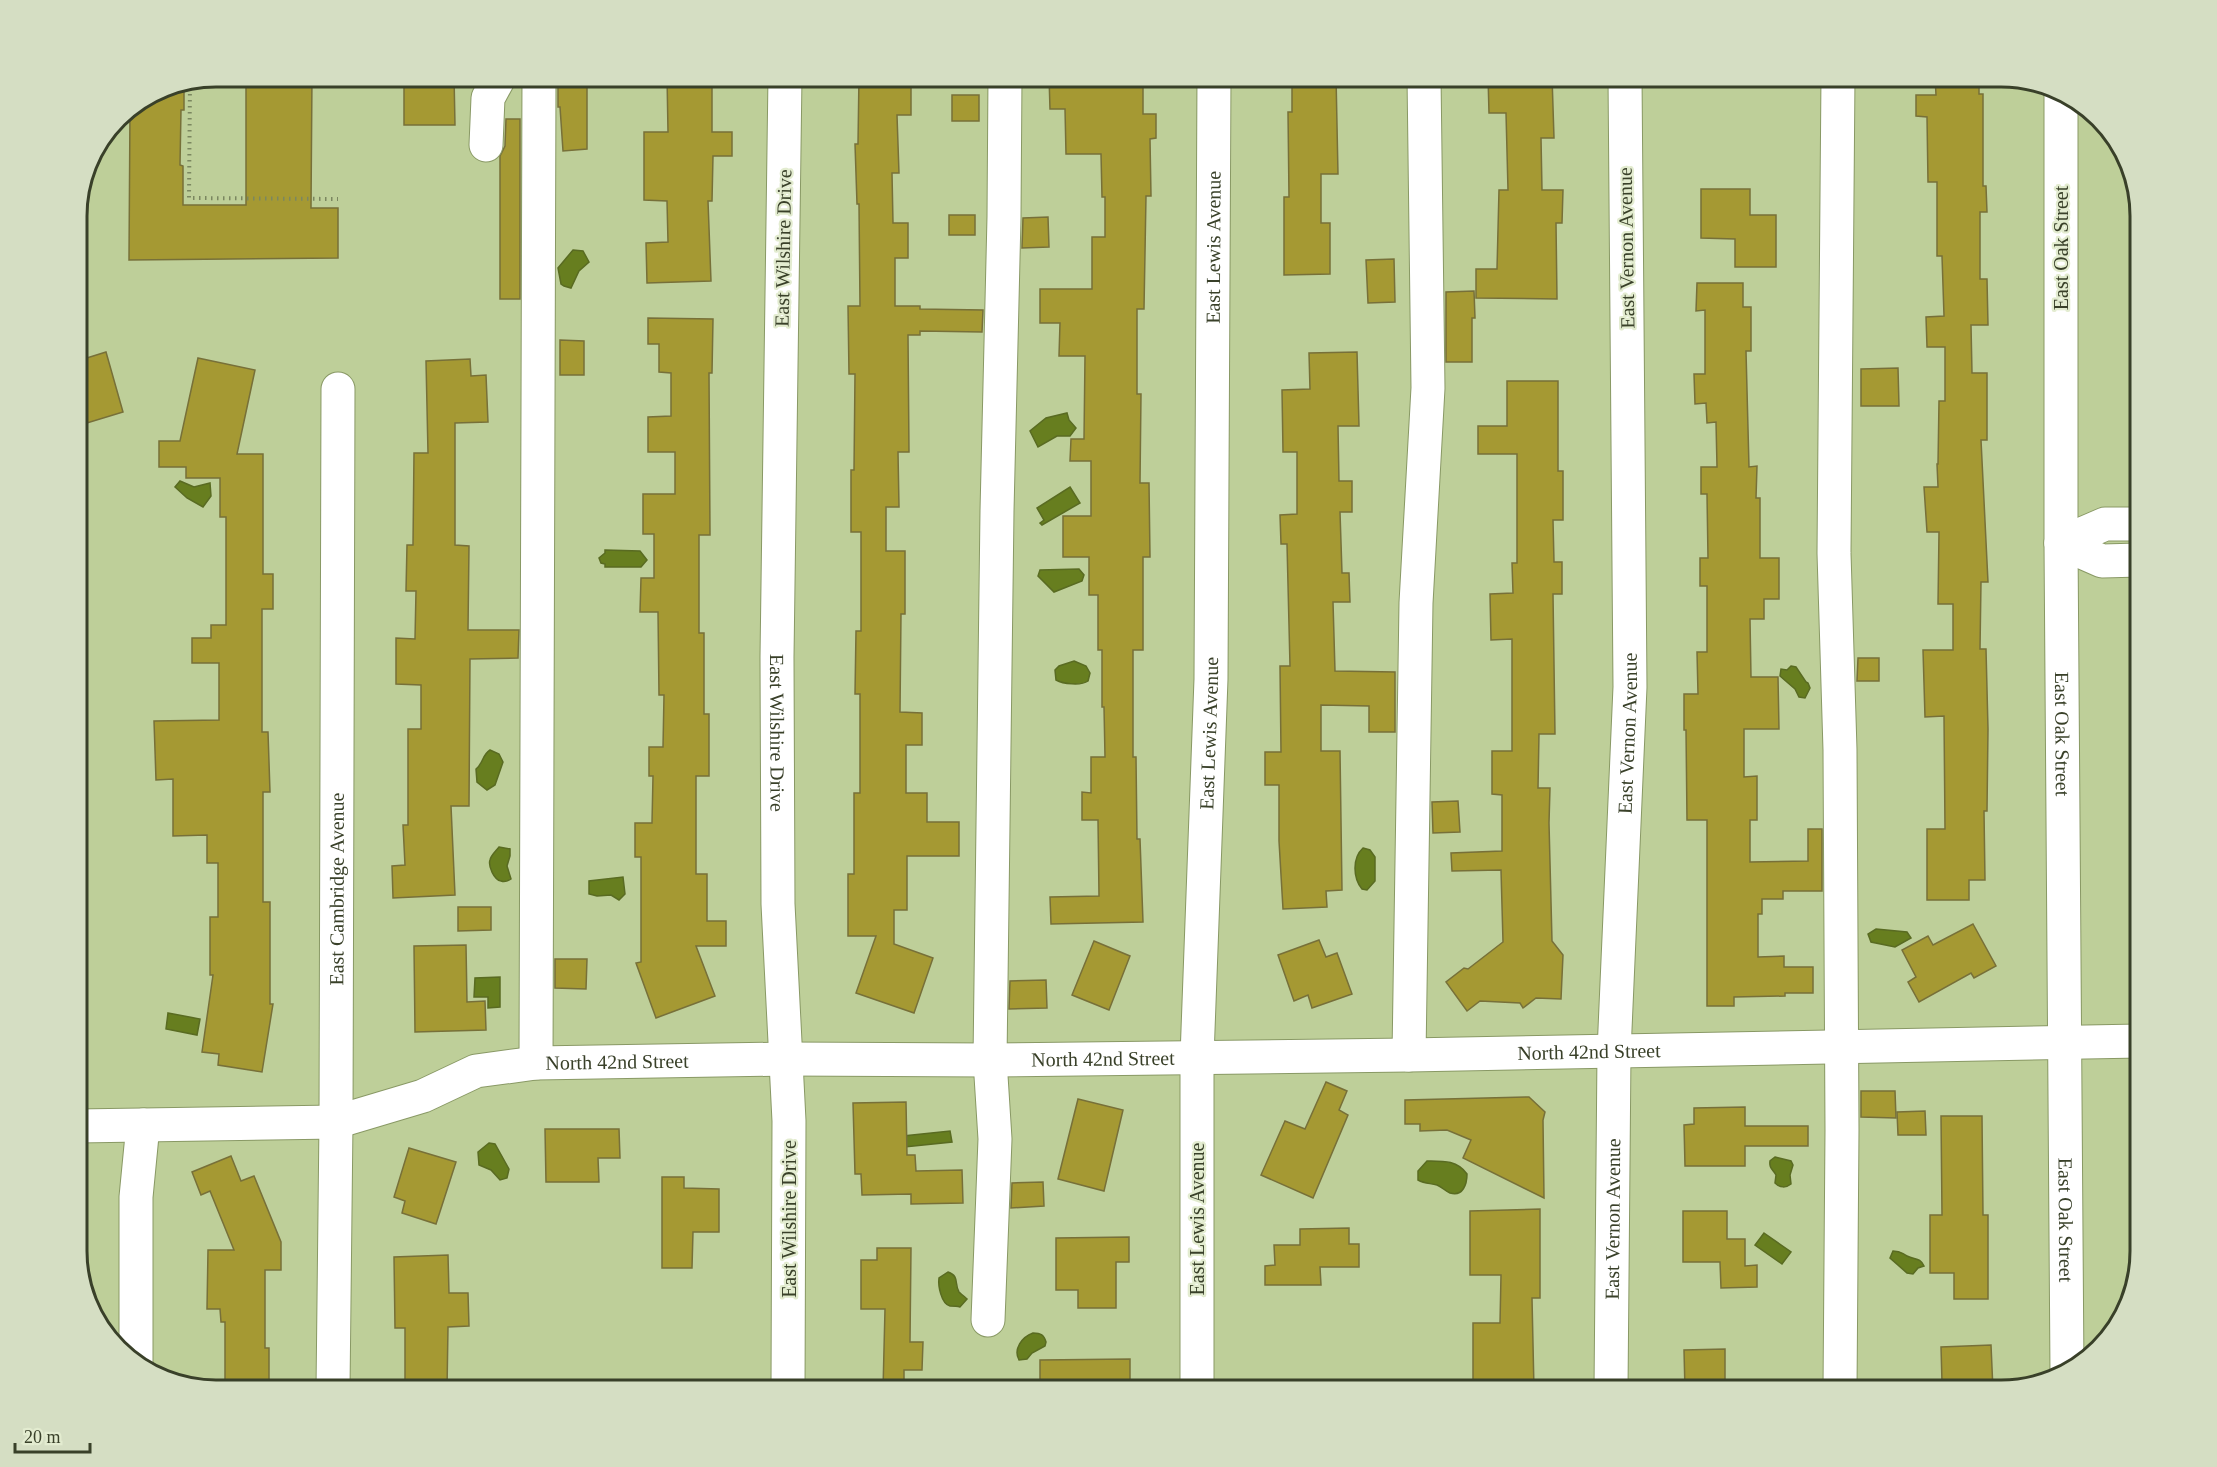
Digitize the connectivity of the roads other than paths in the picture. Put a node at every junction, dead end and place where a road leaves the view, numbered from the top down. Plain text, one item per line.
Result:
1 (494, 87) edge
2 (539, 87) edge
3 (785, 87) edge
4 (1005, 87) edge
5 (1214, 87) edge
6 (1424, 87) edge
7 (1625, 87) edge
8 (1838, 87) edge
9 (2061, 102) edge
10 (486, 145) dead end
11 (338, 389) dead end
12 (2130, 524) edge
13 (2061, 543) junction
14 (2130, 560) edge
15 (2130, 1041) edge
16 (2066, 1043) junction
17 (1841, 1045) junction
18 (1614, 1052) junction
19 (1409, 1055) junction
20 (1197, 1057) junction
21 (786, 1059) junction
22 (990, 1060) junction
23 (536, 1063) junction
24 (336, 1122) junction
25 (143, 1125) junction
26 (87, 1126) edge
27 (988, 1320) dead end
28 (136, 1352) edge
29 (2067, 1362) edge
30 (333, 1380) edge
31 (788, 1380) edge
32 (1197, 1380) edge
33 (1611, 1380) edge
34 (1840, 1380) edge

1 - 10 street
2 - 23 street
3 - 21 street, East Wilshire Drive
4 - 22 street
5 - 20 street, East Lewis Avenue
6 - 19 street
7 - 18 street, East Vernon Avenue
8 - 17 street
9 - 13 street, East Oak Street
11 - 24 street, East Cambridge Avenue
12 - 13 street
13 - 14 street
13 - 16 street, East Oak Street
15 - 16 street, North 42nd Street
16 - 17 street, North 42nd Street
16 - 29 street, East Oak Street
17 - 18 street, North 42nd Street
17 - 34 street
18 - 19 street, North 42nd Street
18 - 33 street, East Vernon Avenue
19 - 20 street, North 42nd Street
20 - 22 street, North 42nd Street
20 - 32 street, East Lewis Avenue
21 - 22 street, North 42nd Street
21 - 23 street, North 42nd Street
21 - 31 street, East Wilshire Drive
22 - 27 street
23 - 24 street, North 42nd Street
24 - 25 street, North 42nd Street
24 - 30 street, East Cambridge Avenue
25 - 26 street, North 42nd Street
25 - 28 street

